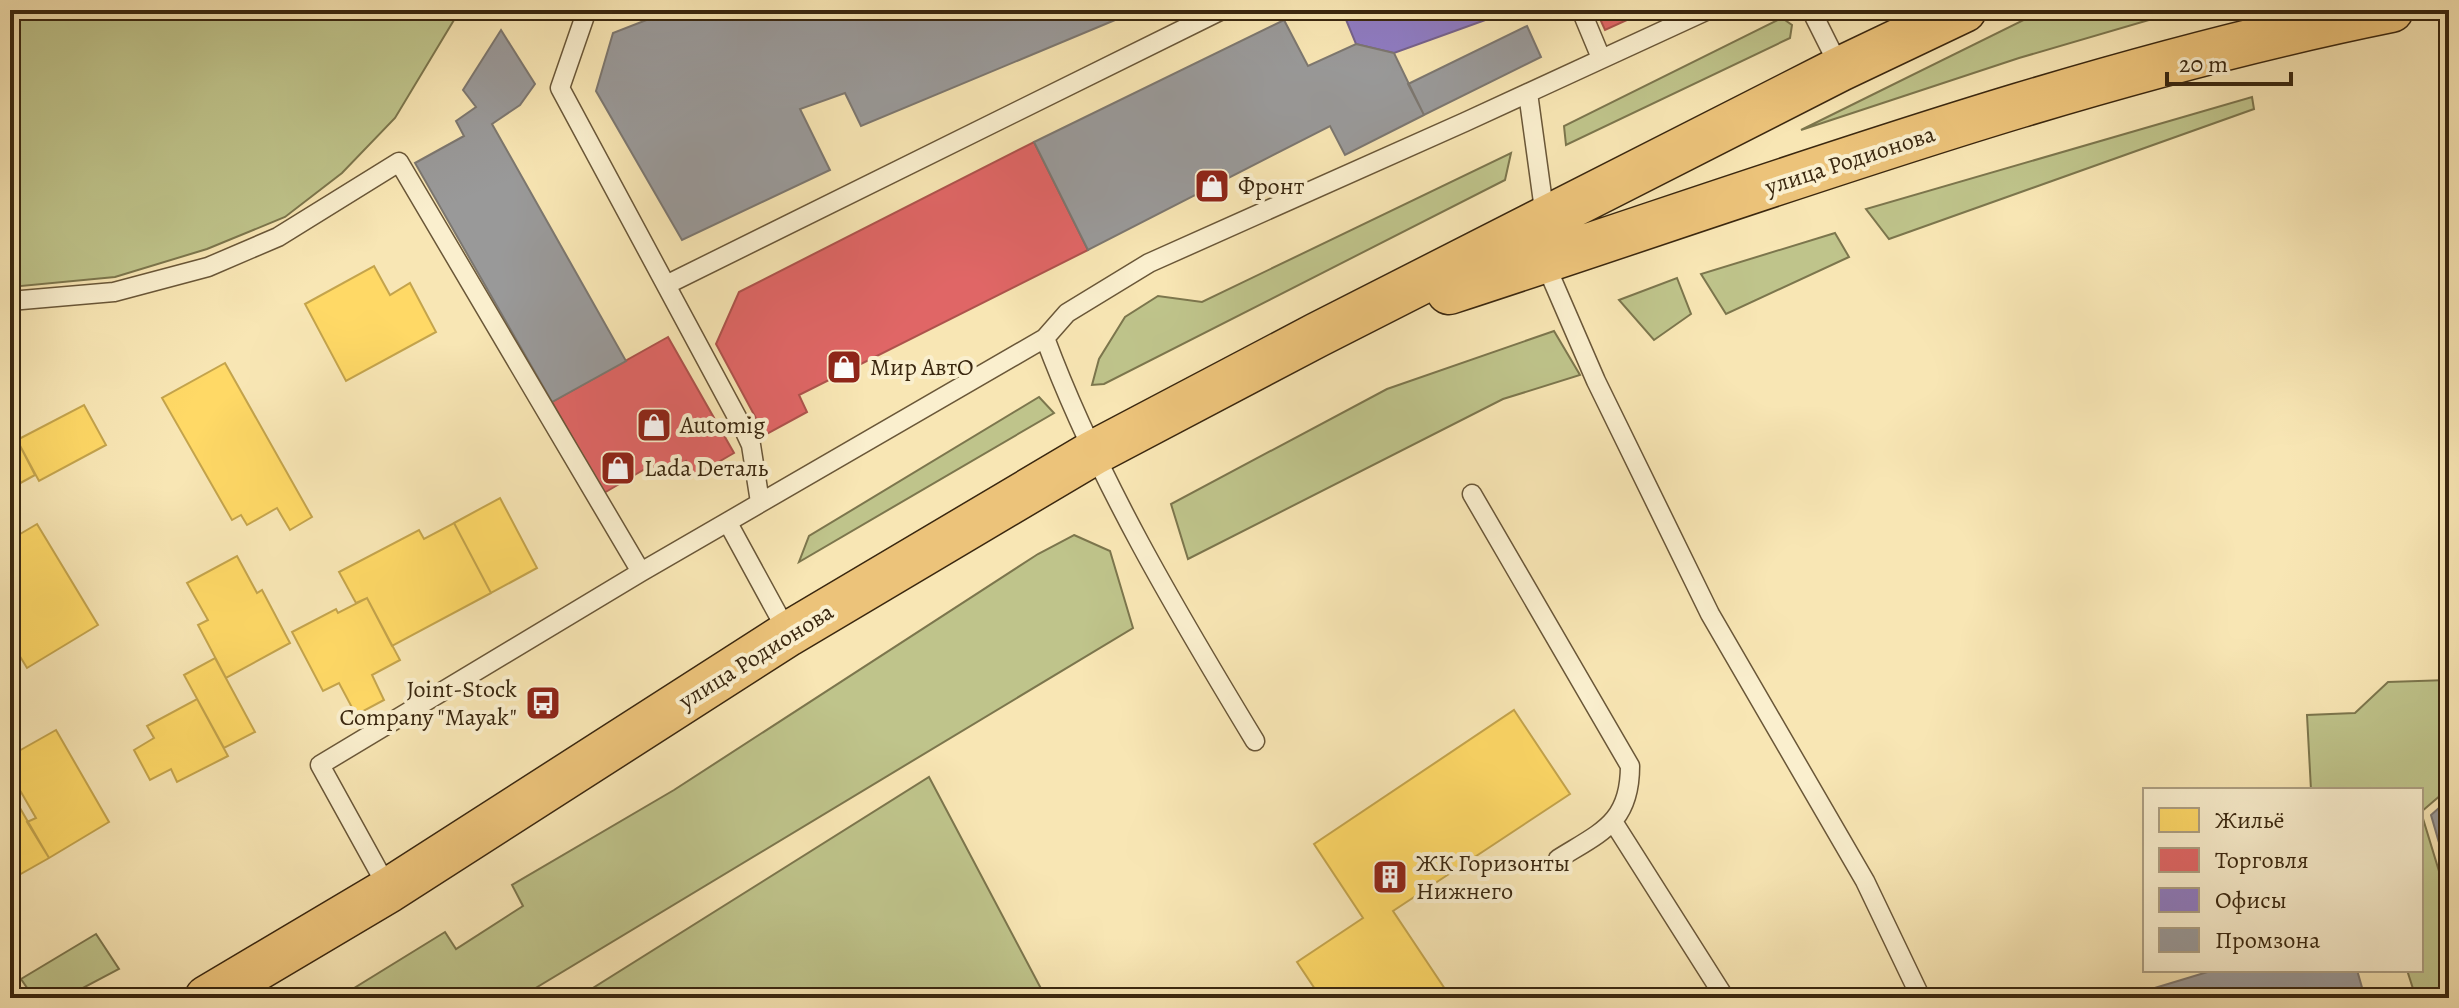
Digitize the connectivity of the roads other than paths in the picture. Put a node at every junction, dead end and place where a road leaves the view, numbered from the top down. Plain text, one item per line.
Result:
1 (587, 10) edge
2 (1222, 10) edge
3 (1581, 10) edge
4 (1708, 10) edge
5 (1811, 10) edge
6 (1964, 10) edge
7 (2391, 10) edge
8 (1601, 58) junction
9 (1840, 69) junction
10 (1528, 93) junction
11 (1545, 240) junction
12 (666, 285) junction
13 (10, 301) edge
14 (1045, 338) junction
15 (1093, 453) junction
16 (1472, 494) dead end
17 (760, 502) junction
18 (728, 523) junction
19 (641, 572) junction
20 (788, 634) junction
21 (1255, 741) dead end
22 (1614, 823) junction
23 (1558, 859) dead end
24 (389, 890) junction
25 (1916, 996) edge
26 (207, 998) edge
27 (1725, 998) edge

1 - 12 lane
2 - 12 lane
3 - 8 lane
4 - 8 lane
5 - 9 lane
6 - 9 main road, улица Родионова
7 - 11 main road, улица Родионова
8 - 10 lane
9 - 11 main road, улица Родионова
10 - 11 lane
10 - 14 lane
11 - 15 main road, улица Родионова
11 - 25 lane
12 - 17 lane
13 - 19 lane
14 - 15 lane
14 - 17 lane
15 - 20 main road, улица Родионова
15 - 21 lane
16 - 22 lane
17 - 18 lane
18 - 19 lane
18 - 20 lane
19 - 24 lane
20 - 24 main road, улица Родионова
22 - 23 lane
22 - 27 lane
24 - 26 main road, улица Родионова

